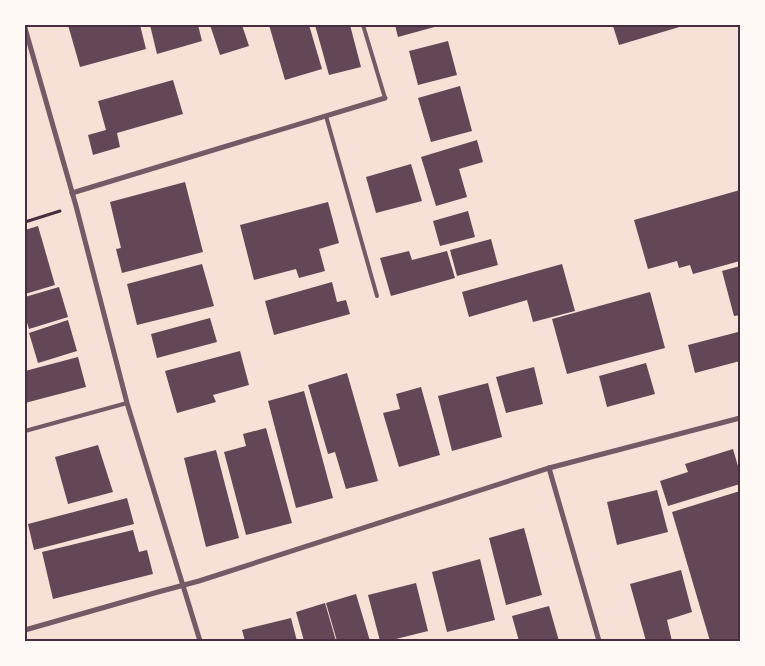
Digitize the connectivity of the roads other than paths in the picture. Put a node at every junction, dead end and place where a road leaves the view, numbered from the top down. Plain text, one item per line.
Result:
1 (363, 25) edge
2 (25, 28) edge
3 (385, 98) joint
4 (326, 116) junction
5 (72, 193) junction
6 (377, 296) dead end
7 (127, 403) junction
8 (740, 418) edge
9 (25, 431) edge
10 (549, 468) junction
11 (182, 586) junction
12 (25, 630) edge
13 (200, 641) edge
14 (599, 641) edge

1 - 3 lane
2 - 5 street
3 - 4 street
4 - 5 street
4 - 6 lane
5 - 7 street
7 - 9 lane
7 - 11 street
8 - 10 street
10 - 11 street
10 - 14 street
11 - 12 street
11 - 13 street

